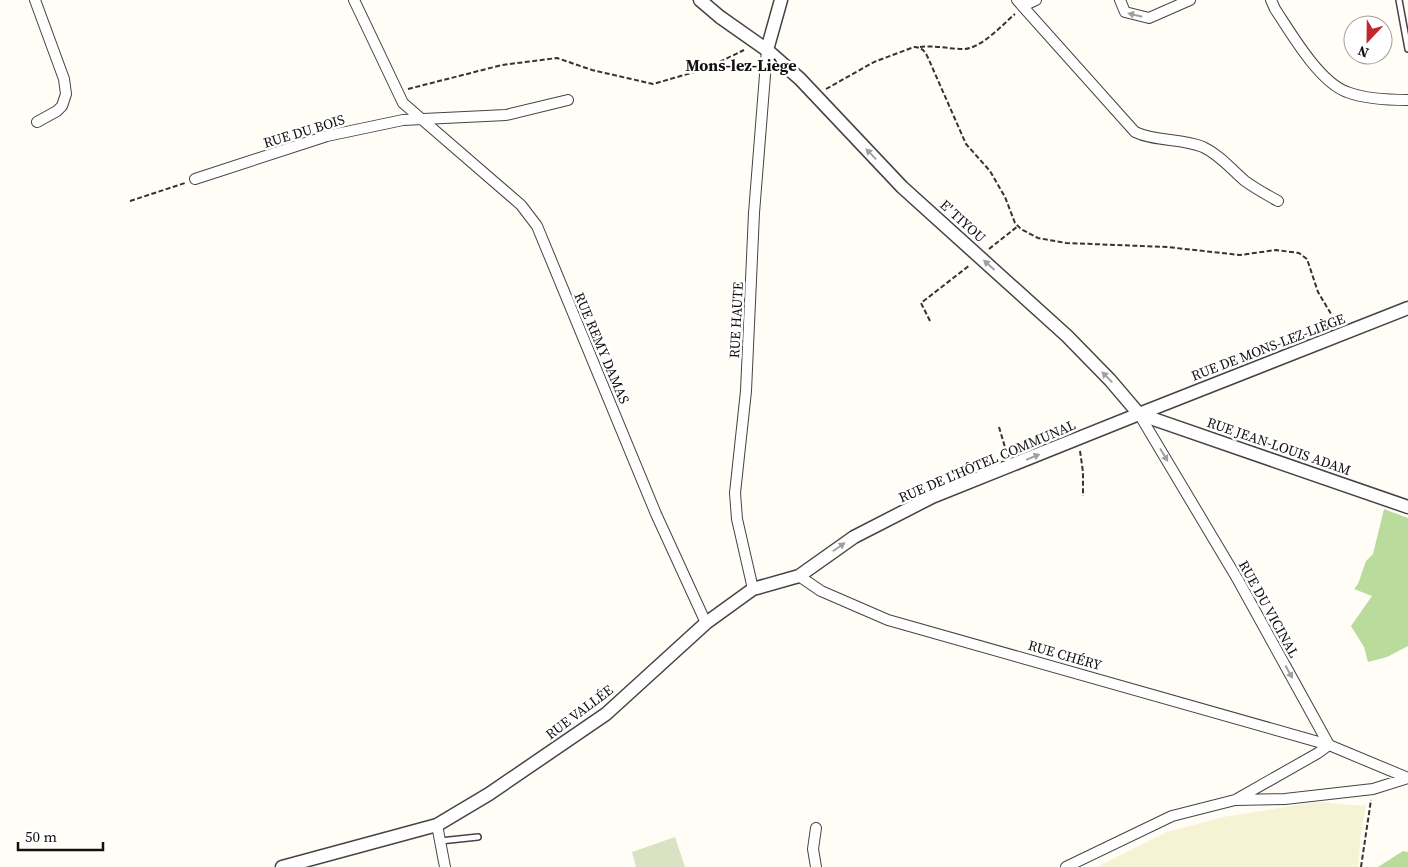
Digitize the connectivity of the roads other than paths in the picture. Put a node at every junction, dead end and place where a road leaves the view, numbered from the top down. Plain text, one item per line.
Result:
1 (35, 0) edge
2 (354, 0) edge
3 (700, 0) edge
4 (781, 0) edge
5 (1036, 0) edge
6 (1120, 0) edge
7 (1190, 0) edge
8 (1271, 0) edge
9 (1399, 0) edge
10 (1020, 3) edge
11 (762, 46) junction
12 (1408, 49) edge
13 (568, 100) dead end
14 (1408, 100) edge
15 (424, 120) junction
16 (36, 122) dead end
17 (194, 179) road end
18 (1278, 201) dead end
19 (1408, 308) edge
20 (1140, 414) junction
21 (1408, 507) edge
22 (799, 576) junction
23 (753, 589) junction
24 (706, 623) junction
25 (1329, 745) junction
26 (1408, 778) edge
27 (1235, 800) junction
28 (436, 826) junction
29 (816, 828) dead end
30 (478, 837) dead end
31 (440, 841) junction
32 (282, 867) edge
33 (445, 867) edge
34 (816, 867) edge
35 (1066, 867) edge

1 - 16 street
2 - 15 street, RUE REMY DAMAS
3 - 11 street, E' TIYOU
4 - 11 street
5 - 10 street
7 -> 6 street
8 - 14 street
9 - 12 lane
10 - 18 street
20 -> 11 street, E' TIYOU
11 - 23 street, RUE HAUTE
13 - 15 street
15 - 17 street, RUE DU BOIS
15 - 24 street, RUE REMY DAMAS
19 - 20 street, RUE DE MONS-LEZ-LIÈGE
20 - 21 street, RUE JEAN-LOUIS ADAM
22 -> 20 street, RUE DE L'HÔTEL COMMUNAL
20 -> 25 street, RUE DU VICINAL
22 - 23 street, RUE DE L'HÔTEL COMMUNAL
22 - 25 street, RUE CHÉRY
23 - 24 street, RUE VALLÉE
24 - 28 street, RUE VALLÉE
25 - 26 street
25 - 27 street
26 - 27 street
27 - 35 street
28 - 31 street
28 - 32 street, RUE VALLÉE
29 - 34 street
30 - 31 lane
31 - 33 street

